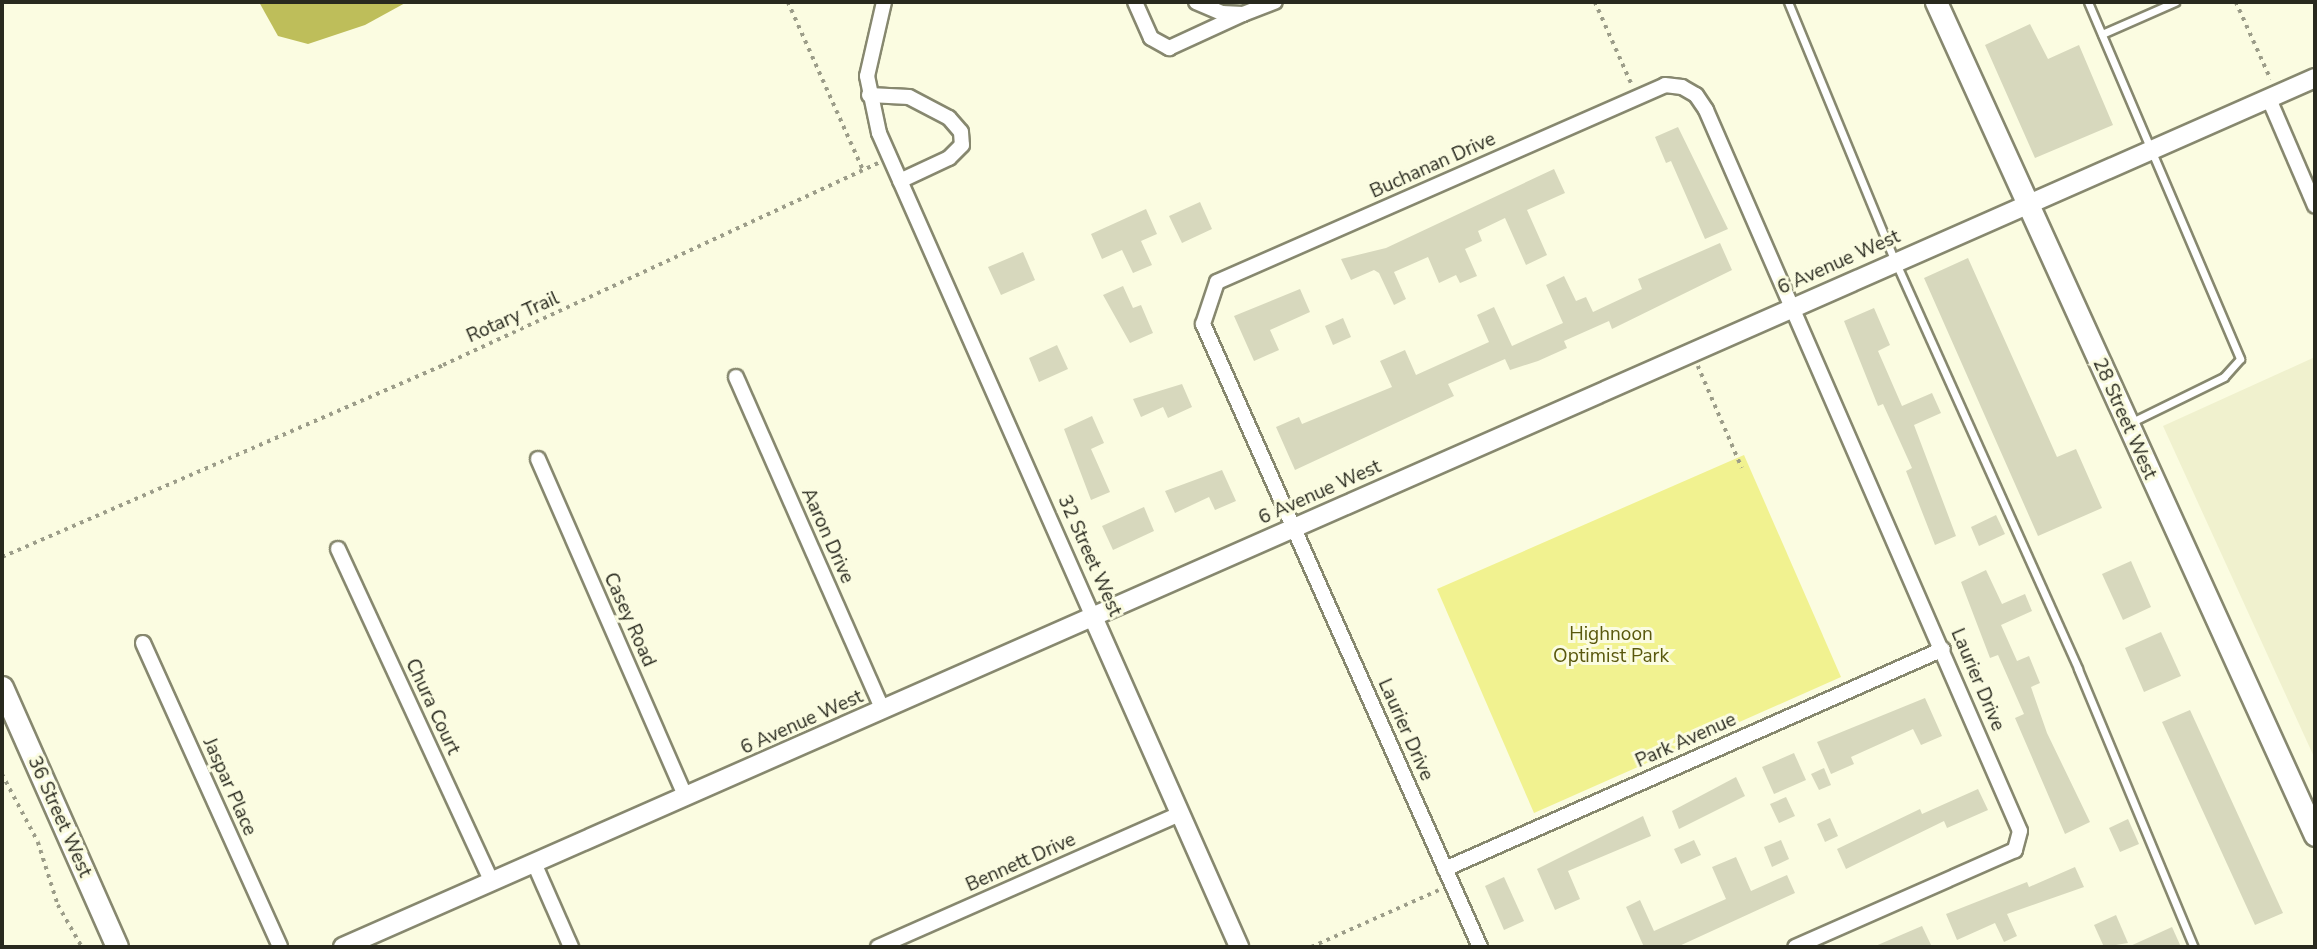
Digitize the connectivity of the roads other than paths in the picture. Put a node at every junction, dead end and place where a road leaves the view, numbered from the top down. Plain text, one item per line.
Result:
1 (884, 2) edge
2 (1135, 2) edge
3 (1196, 2) edge
4 (1275, 2) edge
5 (1788, 2) edge
6 (1936, 2) edge
7 (2088, 2) edge
8 (2175, 2) edge
9 (1243, 14) junction
10 (2102, 34) junction
11 (2315, 78) edge
12 (869, 95) junction
13 (2273, 97) junction
14 (2153, 149) junction
15 (900, 181) junction
16 (2027, 203) junction
17 (2315, 206) edge
18 (1895, 261) junction
19 (1793, 306) junction
20 (736, 377) dead end
21 (2127, 425) junction
22 (538, 459) dead end
23 (1295, 528) junction
24 (338, 549) dead end
25 (1093, 617) junction
26 (143, 643) dead end
27 (1943, 649) junction
28 (2, 687) edge
29 (883, 710) junction
30 (686, 797) junction
31 (1180, 814) junction
32 (2315, 835) edge
33 (534, 863) junction
34 (1445, 869) junction
35 (492, 882) junction
36 (117, 947) edge
37 (279, 947) edge
38 (343, 947) edge
39 (571, 947) edge
40 (878, 947) edge
41 (1239, 947) edge
42 (1480, 947) edge
43 (1795, 947) edge
44 (2194, 947) edge

1 - 12 street, 32 Street West
2 - 9 street
3 - 9 street
4 - 9 street
5 - 18 lane
6 - 16 main road, 28 Street West
7 - 10 lane
8 - 10 lane
10 - 14 lane
11 - 13 street, 6 Avenue West
12 - 15 street, 32 Street West
12 - 15 street
13 - 14 street, 6 Avenue West
13 - 17 street
14 - 16 street, 6 Avenue West
14 - 21 lane
15 - 25 street, 32 Street West
16 - 18 street, 6 Avenue West
16 - 21 main road, 28 Street West
18 - 19 street, 6 Avenue West
18 - 44 lane
19 - 23 street, 6 Avenue West
19 - 23 street, Buchanan Drive
19 - 27 street, Laurier Drive
20 - 29 street, Aaron Drive
21 - 32 main road, 28 Street West
22 - 30 street, Casey Road
23 - 25 street, 6 Avenue West
23 - 34 street, Laurier Drive
24 - 35 street, Chura Court
25 - 29 street, 6 Avenue West
25 - 31 street, 32 Street West
26 - 37 street, Jaspar Place
27 - 34 street, Park Avenue
27 - 43 street, Laurier Drive
28 - 36 main road, 36 Street West
29 - 30 street, 6 Avenue West
30 - 33 street, 6 Avenue West
31 - 40 street, Bennett Drive
31 - 41 street, 32 Street West
33 - 35 street, 6 Avenue West
33 - 39 street
34 - 42 street, Laurier Drive
35 - 38 street, 6 Avenue West

